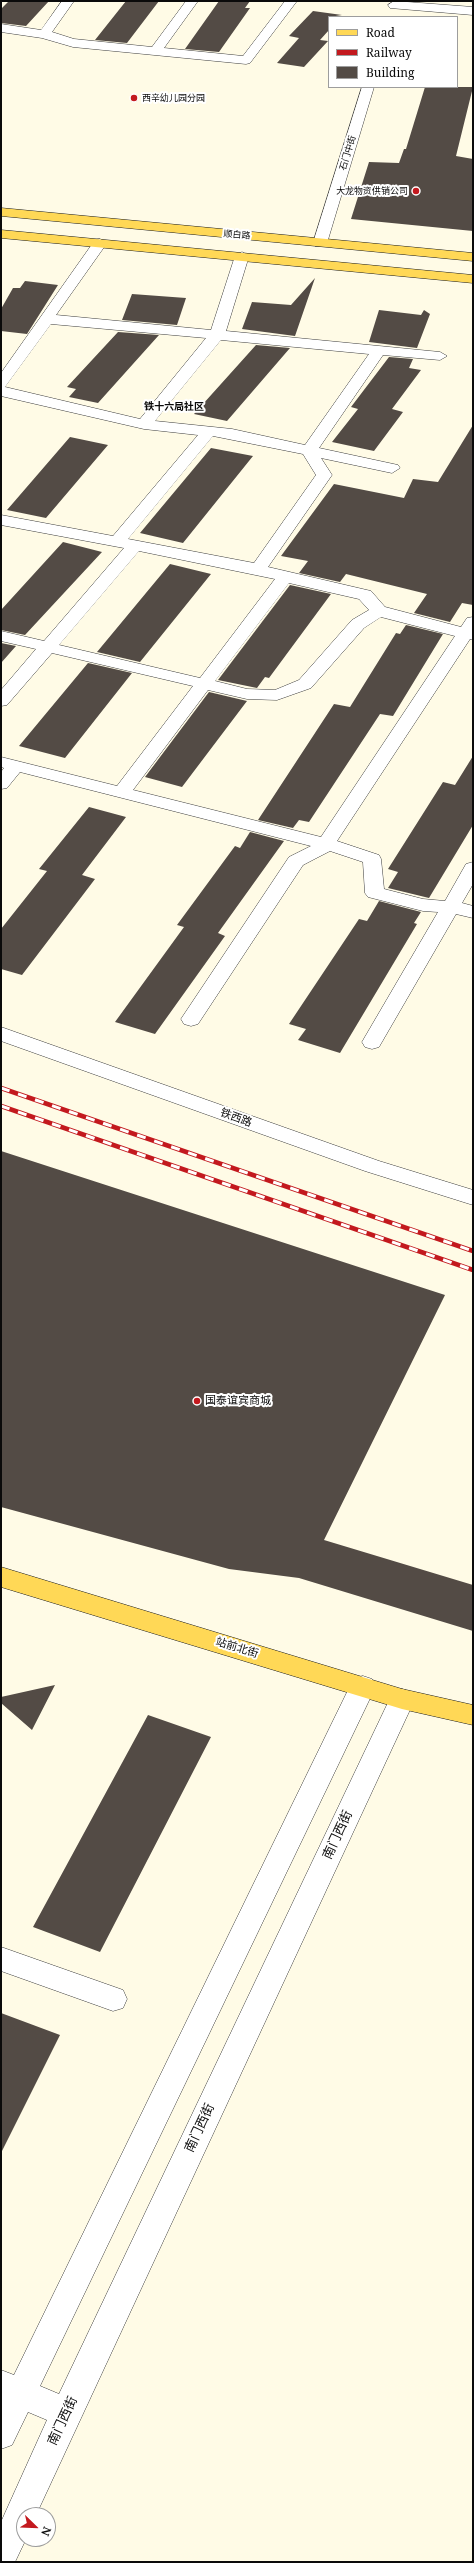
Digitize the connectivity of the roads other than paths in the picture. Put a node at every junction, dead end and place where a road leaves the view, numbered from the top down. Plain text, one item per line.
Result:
1 (68, 1) edge
2 (192, 1) edge
3 (291, 1) edge
4 (394, 3) edge
5 (473, 11) edge
6 (390, 16) edge
7 (1, 28) edge
8 (44, 34) junction
9 (156, 51) junction
10 (368, 88) edge
11 (1, 212) edge
12 (1, 234) edge
13 (100, 243) junction
14 (320, 243) junction
15 (242, 256) junction
16 (473, 257) edge
17 (473, 279) edge
18 (47, 319) junction
19 (217, 335) junction
20 (379, 350) junction
21 (440, 356) dead end
22 (1, 384) edge
23 (1, 391) edge
24 (144, 424) junction
25 (209, 431) junction
26 (309, 451) junction
27 (392, 468) dead end
28 (3, 522) edge
29 (117, 542) junction
30 (135, 546) junction
31 (258, 570) junction
32 (285, 577) junction
33 (379, 611) junction
34 (471, 630) edge
35 (1, 636) edge
36 (48, 647) junction
37 (203, 684) junction
38 (1, 701) edge
39 (8, 764) edge
40 (1, 784) edge
41 (121, 793) junction
42 (325, 845) junction
43 (473, 868) edge
44 (451, 907) junction
45 (473, 912) edge
46 (191, 1019) dead end
47 (1, 1034) edge
48 (372, 1042) dead end
49 (473, 1198) edge
50 (1, 1577) edge
51 (363, 1686) junction
52 (402, 1699) junction
53 (473, 1716) edge
54 (1, 1960) edge
55 (113, 1999) dead end
56 (10, 2389) edge
57 (66, 2413) junction
58 (1, 2434) edge
59 (1, 2558) edge

1 - 8 street
2 - 9 street
3 - 9 street
4 - 5 street
4 - 6 street
7 - 8 street
8 - 9 street
10 - 14 street, 石门中街
11 - 14 main road, 顺白路
12 - 13 main road, 顺白路
13 - 15 main road, 顺白路
13 - 18 street
14 - 16 main road, 顺白路
15 - 17 main road, 顺白路
15 - 19 street
18 - 19 street
18 - 22 street
19 - 20 street
19 - 24 street
20 - 21 street
20 - 26 street
23 - 24 street
24 - 25 street
25 - 26 street
25 - 29 street
26 - 27 street
26 - 31 street
28 - 29 street
29 - 30 street
30 - 31 street
30 - 36 street
31 - 32 street
32 - 33 street
32 - 37 street
33 - 34 street
33 - 37 street
34 - 42 street
35 - 36 street
36 - 37 street
36 - 38 street
37 - 41 street
39 - 40 street
39 - 41 street
41 - 42 street
42 - 44 street
42 - 46 street
43 - 44 street
44 - 45 street
44 - 48 street
47 - 49 street, 铁西路
50 - 51 main road, 站前北街
51 - 52 main road, 站前北街
51 - 56 street
52 - 53 main road, 站前北街
52 - 57 street, 南门西街
54 - 55 street
56 - 57 street
56 - 58 street
57 - 59 street, 南门西街

